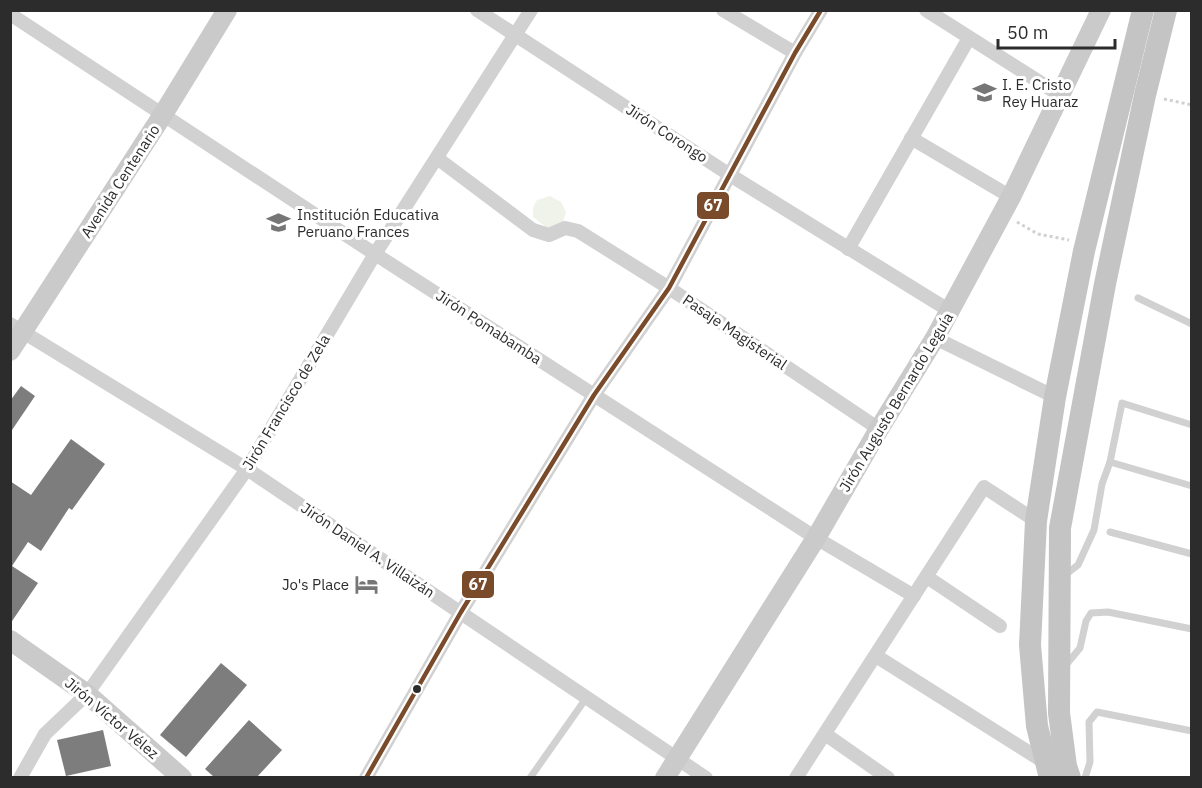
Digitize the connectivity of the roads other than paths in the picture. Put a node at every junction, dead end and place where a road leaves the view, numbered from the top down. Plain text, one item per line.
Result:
1 (228, 10) edge
2 (477, 10) edge
3 (531, 10) edge
4 (723, 10) edge
5 (821, 10) edge
6 (926, 10) edge
7 (1101, 10) edge
8 (1143, 10) edge
9 (1166, 10) edge
10 (10, 14) edge
11 (516, 34) junction
12 (969, 38) junction
13 (795, 53) junction
14 (1060, 95) junction
15 (162, 116) junction
16 (911, 138) junction
17 (436, 158) junction
18 (730, 175) junction
19 (1006, 205) junction
20 (848, 249) junction
21 (375, 254) junction
22 (669, 288) junction
23 (1138, 298) dead end
24 (950, 311) junction
25 (1191, 324) edge
26 (17, 328) edge
27 (935, 338) junction
28 (10, 351) edge
29 (594, 395) junction
30 (1055, 397) junction
31 (1191, 424) edge
32 (879, 429) junction
33 (1110, 462) junction
34 (247, 469) junction
35 (1191, 486) edge
36 (1036, 521) junction
37 (1110, 532) dead end
38 (816, 538) junction
39 (1191, 554) edge
40 (927, 577) junction
41 (1059, 580) junction
42 (914, 596) junction
43 (460, 612) junction
44 (1000, 626) dead end
45 (1191, 629) edge
46 (10, 640) edge
47 (876, 656) junction
48 (1059, 673) junction
49 (87, 694) junction
50 (587, 697) junction
51 (1191, 731) edge
52 (825, 734) junction
53 (678, 757) junction
54 (1063, 773) edge
55 (20, 777) edge
56 (182, 777) edge
57 (366, 777) edge
58 (530, 777) edge
59 (665, 777) edge
60 (706, 777) edge
61 (796, 777) edge
62 (888, 777) edge

1 - 15 main road, Avenida Centenario
2 - 11 street, Jirón Corongo
3 - 11 street, Jirón Francisco de Zela
4 - 13 street
5 - 13 street
6 - 12 street
7 - 14 main road, Jirón Augusto Bernardo Leguía
8 - 30 main road
9 - 41 main road
10 - 15 street, Jirón Pomabamba
11 - 17 street, Jirón Francisco de Zela
11 - 18 street, Jirón Corongo
12 - 14 street
12 - 16 street
13 - 18 street
14 - 19 main road, Jirón Augusto Bernardo Leguía
15 - 21 street, Jirón Pomabamba
15 - 26 main road, Avenida Centenario
16 - 19 street
16 - 20 street
17 - 21 street, Jirón Francisco de Zela
17 - 22 street, Pasaje Magisterial
18 - 20 street, Jirón Corongo
18 - 22 street
19 - 24 main road, Jirón Augusto Bernardo Leguía
20 - 24 street, Jirón Corongo
21 - 29 street, Jirón Pomabamba
21 - 34 street, Jirón Francisco de Zela
22 - 29 street
22 - 32 street, Pasaje Magisterial
23 - 25 lane
24 - 27 main road, Jirón Augusto Bernardo Leguía
26 - 28 main road, Avenida Centenario
26 - 34 street, Jirón Daniel A. Villaizán
27 - 30 street
27 - 32 main road, Jirón Augusto Bernardo Leguía
29 - 38 street, Jirón Pomabamba
29 - 43 street
30 - 36 main road
31 - 33 lane
32 - 38 main road, Jirón Augusto Bernardo Leguía
33 - 35 lane
33 - 41 lane
34 - 43 street, Jirón Daniel A. Villaizán
34 - 49 street, Jirón Francisco de Zela
36 - 40 street
36 - 54 main road
37 - 39 lane
38 - 42 street, Jirón Pomabamba
38 - 53 main road, Jirón Augusto Bernardo Leguía
40 - 42 street
40 - 44 street
41 - 48 main road
42 - 47 street
43 - 50 street, Jirón Daniel A. Villaizán
43 - 57 street
45 - 48 lane
46 - 49 main road, Jirón Víctor Vélez
47 - 52 street
47 - 54 street
48 - 54 main road
49 - 55 street, Jirón Francisco de Zela
49 - 56 main road, Jirón Víctor Vélez
50 - 53 street, Jirón Daniel A. Villaizán
50 - 58 lane
51 - 54 lane
52 - 61 street
52 - 62 street
53 - 59 main road, Jirón Augusto Bernardo Leguía
53 - 60 street, Jirón Daniel A. Villaizán

